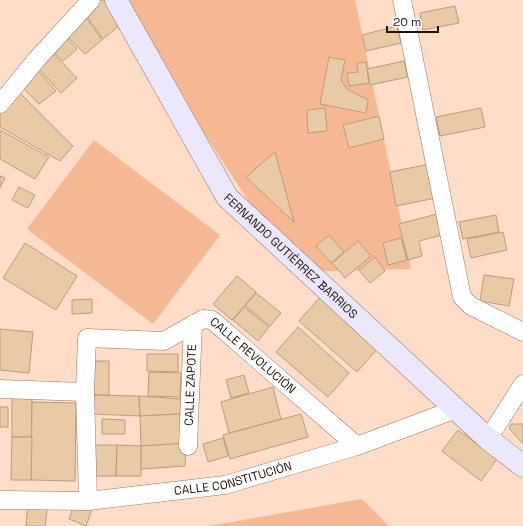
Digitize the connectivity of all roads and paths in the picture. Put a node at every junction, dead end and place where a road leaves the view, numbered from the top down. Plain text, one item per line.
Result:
1 (91, 0) edge
2 (116, 0) edge
3 (402, 0) edge
4 (0, 104) edge
5 (193, 324) junction
6 (523, 332) edge
7 (523, 384) edge
8 (0, 389) edge
9 (85, 392) junction
10 (456, 409) junction
11 (488, 439) junction
12 (188, 446) dead end
13 (357, 446) junction
14 (523, 466) edge
15 (0, 500) edge
16 (88, 501) junction

1 - 4 street
2 - 10 main road, FERNANDO GUTIÉRREZ BARRIOS
3 - 6 street
5 - 9 street, CALLE REVOLUCIÓN
5 - 12 street, CALLE ZAPOTE
5 - 13 street, CALLE REVOLUCIÓN
7 - 11 street
8 - 9 street
9 - 16 street
10 - 11 main road, FERNANDO GUTIÉRREZ BARRIOS
10 - 13 street, CALLE CONSTITUCIÓN
11 - 14 main road, FERNANDO GUTIÉRREZ BARRIOS
13 - 16 street, CALLE CONSTITUCIÓN
15 - 16 street, CALLE CONSTITUCIÓN

